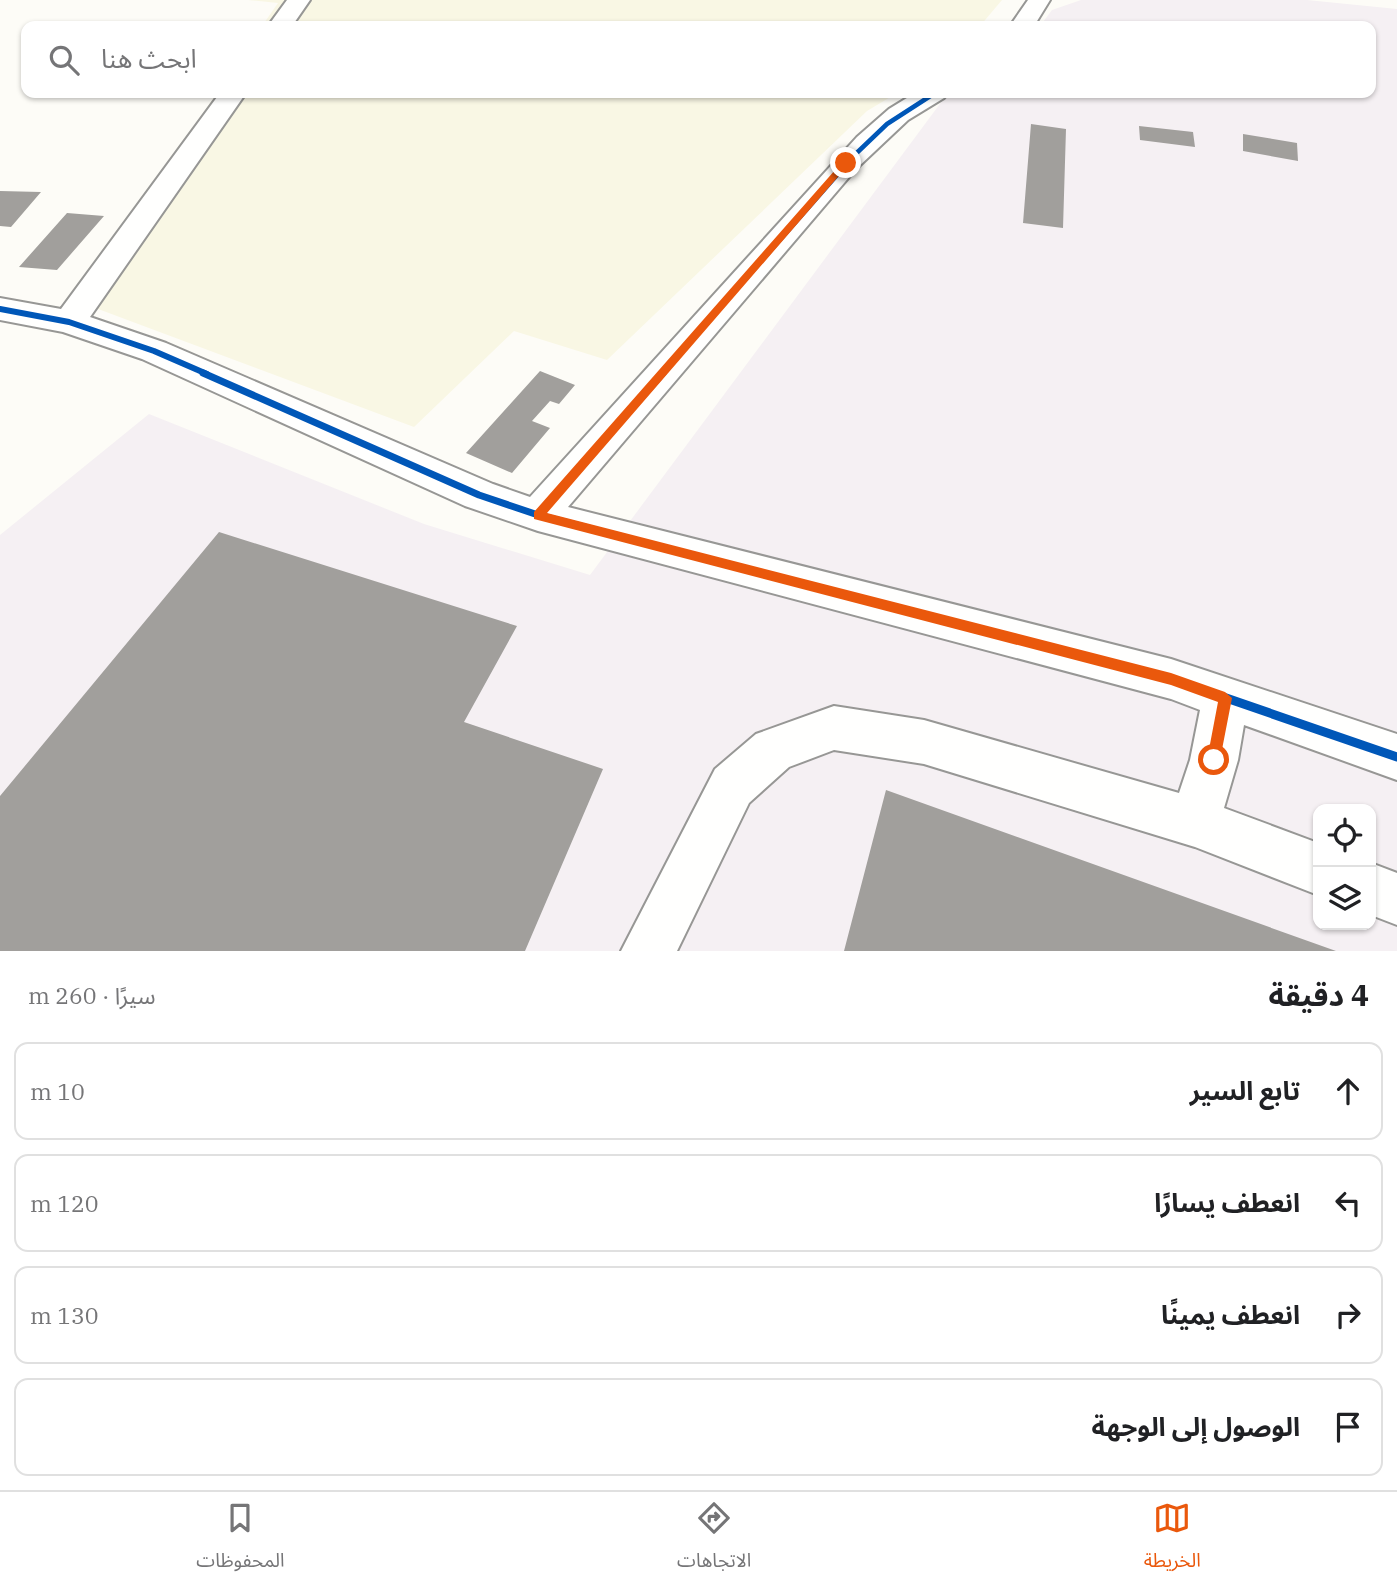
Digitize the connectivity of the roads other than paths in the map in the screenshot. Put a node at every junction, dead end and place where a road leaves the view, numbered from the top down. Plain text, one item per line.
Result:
1 (299, 0) edge
2 (1039, 0) edge
3 (284, 21) edge
4 (1025, 21) edge
5 (229, 98) edge
6 (924, 98) edge
7 (0, 309) edge
8 (69, 322) junction
9 (538, 515) junction
10 (1225, 698) junction
11 (1397, 757) edge
12 (1195, 821) junction
13 (1313, 867) edge
14 (1376, 891) edge
15 (1397, 899) edge
16 (648, 951) edge

1 - 3 street
2 - 4 street
5 - 8 street
6 - 9 street
7 - 8 street
8 - 9 street
9 - 10 street
10 - 11 street
10 - 12 street
12 - 13 street
12 - 16 street
14 - 15 street

